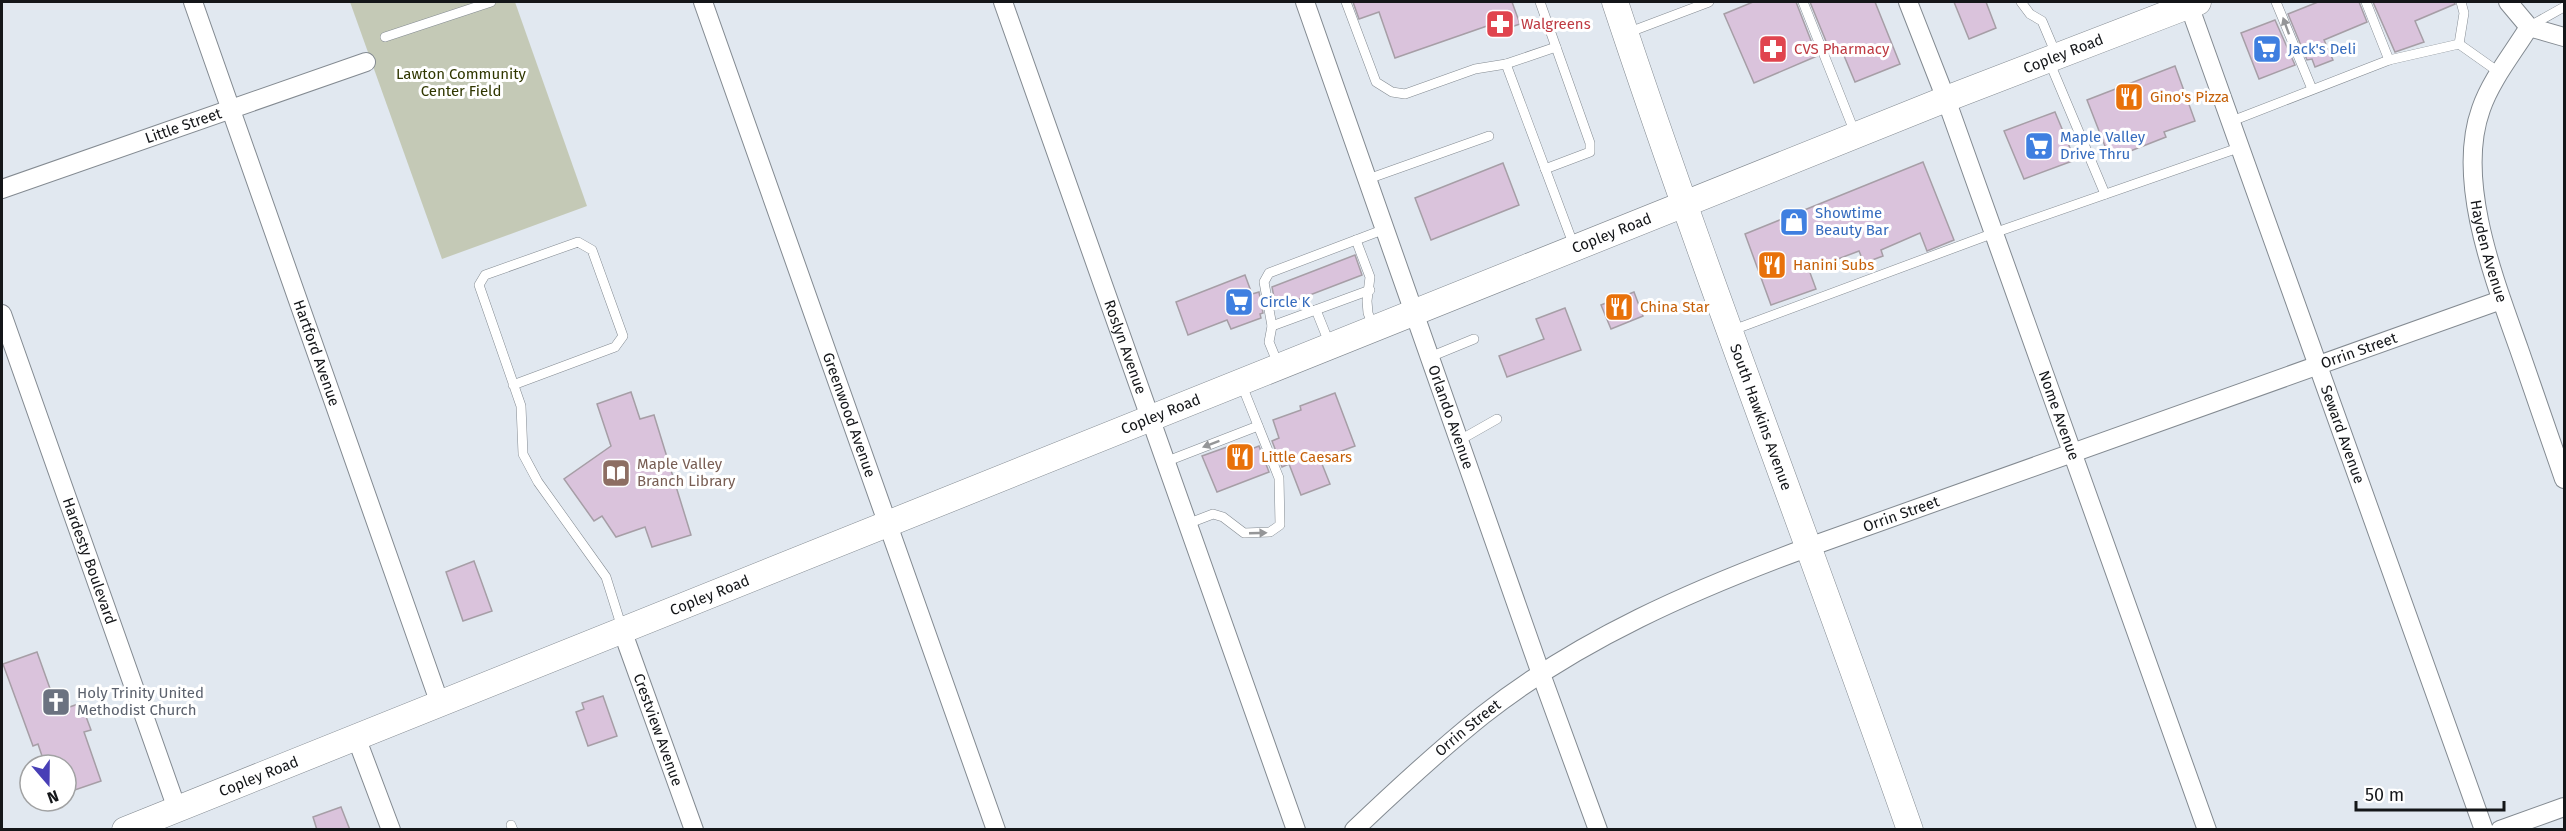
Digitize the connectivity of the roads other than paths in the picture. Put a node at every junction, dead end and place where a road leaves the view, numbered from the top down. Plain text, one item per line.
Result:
1 (193, 2) edge
2 (491, 2) edge
3 (703, 2) edge
4 (1003, 2) edge
5 (1305, 2) edge
6 (1346, 2) edge
7 (1540, 2) edge
8 (1615, 2) edge
9 (1709, 2) edge
10 (1803, 2) edge
11 (1908, 2) edge
12 (2021, 2) edge
13 (2276, 2) edge
14 (2366, 2) edge
15 (2461, 2) edge
16 (2508, 2) edge
17 (2179, 5) edge
18 (2565, 7) edge
19 (2529, 27) junction
20 (1625, 33) junction
21 (385, 37) dead end
22 (2565, 37) edge
23 (2459, 44) junction
24 (1556, 47) junction
25 (2053, 58) junction
26 (2389, 60) junction
27 (366, 62) dead end
28 (1506, 64) junction
29 (2500, 73) junction
30 (2312, 89) junction
31 (1946, 99) junction
32 (232, 109) junction
33 (2232, 120) junction
34 (1856, 135) junction
35 (1489, 136) dead end
36 (2241, 147) junction
37 (1545, 169) junction
38 (1368, 179) junction
39 (2, 189) edge
40 (2105, 194) junction
41 (1685, 204) junction
42 (1385, 229) junction
43 (1994, 233) junction
44 (1356, 240) junction
45 (1575, 248) junction
46 (1370, 290) junction
47 (2501, 300) junction
48 (1316, 310) junction
49 (1414, 313) junction
50 (2, 314) edge
51 (1272, 326) junction
52 (1374, 330) junction
53 (1730, 331) junction
54 (1474, 339) dead end
55 (1330, 347) junction
56 (1430, 357) junction
57 (2318, 365) junction
58 (1279, 368) junction
59 (1240, 383) junction
60 (513, 385) junction
61 (1497, 419) dead end
62 (1151, 420) junction
63 (1258, 426) junction
64 (1460, 440) junction
65 (2072, 454) junction
66 (1165, 462) junction
67 (2565, 478) edge
68 (1187, 524) junction
69 (886, 525) junction
70 (1809, 547) junction
71 (622, 630) junction
72 (1541, 674) junction
73 (440, 704) junction
74 (356, 737) junction
75 (2565, 807) edge
76 (177, 809) junction
77 (125, 830) edge
78 (391, 830) edge
79 (694, 830) edge
80 (996, 830) edge
81 (1296, 830) edge
82 (1354, 830) edge
83 (1598, 830) edge
84 (1910, 830) edge
85 (2207, 830) edge
86 (2484, 830) edge
87 (2500, 830) edge

1 - 32 street, Hartford Avenue
2 - 21 lane
3 - 69 street, Greenwood Avenue
4 - 62 street, Roslyn Avenue
5 - 38 street, Orlando Avenue
6 - 28 lane
7 - 24 lane
8 - 20 main road, South Hawkins Avenue
9 - 20 lane
10 - 34 lane
11 - 31 street, Nome Avenue
12 - 25 lane
30 -> 13 lane
14 - 26 lane
15 - 23 lane
16 - 19 street
17 - 25 main road, Copley Road
17 - 33 street, Seward Avenue
18 - 19 lane
19 - 22 street
19 - 29 street, Hayden Avenue
20 - 41 main road, South Hawkins Avenue
23 - 26 lane
23 - 29 lane
24 - 28 lane
24 - 37 lane
25 - 31 main road, Copley Road
25 - 40 lane
26 - 30 lane
27 - 32 street, Little Street
28 - 37 lane
29 - 47 street, Hayden Avenue
30 - 33 lane
31 - 34 main road, Copley Road
31 - 43 street, Nome Avenue
32 - 39 street, Little Street
32 - 73 street, Hartford Avenue
33 - 36 street, Seward Avenue
34 - 41 main road, Copley Road
35 - 38 lane
36 - 40 lane
36 - 57 street, Seward Avenue
37 - 45 lane
38 - 42 street, Orlando Avenue
40 - 43 lane
41 - 45 main road, Copley Road
41 - 53 main road, South Hawkins Avenue
42 - 44 lane
42 - 49 street, Orlando Avenue
43 - 53 lane
43 - 65 street, Nome Avenue
44 - 46 lane
44 - 51 lane
45 - 49 main road, Copley Road
46 - 48 lane
46 - 52 lane
47 - 57 street, Orrin Street
47 - 67 street, Hayden Avenue
48 - 51 lane
48 - 55 lane
49 - 52 main road, Copley Road
49 - 56 street, Orlando Avenue
50 - 76 street, Hardesty Boulevard
51 - 58 lane
52 - 55 main road, Copley Road
53 - 70 main road, South Hawkins Avenue
54 - 56 lane
55 - 58 main road, Copley Road
56 - 64 street, Orlando Avenue
57 - 65 street, Orrin Street
57 - 86 street, Seward Avenue
58 - 59 main road, Copley Road
59 - 62 main road, Copley Road
59 - 63 lane
60 - 60 lane
60 - 71 lane
61 - 64 lane
62 - 66 street, Roslyn Avenue
62 - 69 main road, Copley Road
63 -> 66 lane
68 -> 63 lane
64 - 72 street, Orlando Avenue
65 - 70 street, Orrin Street
65 - 85 street, Nome Avenue
66 - 68 street, Roslyn Avenue
68 - 81 street, Roslyn Avenue
69 - 71 main road, Copley Road
69 - 80 street, Greenwood Avenue
70 - 72 street, Orrin Street
70 - 84 main road, South Hawkins Avenue
71 - 73 main road, Copley Road
71 - 79 street, Crestview Avenue
72 - 82 street, Orrin Street
72 - 83 street, Orlando Avenue
73 - 74 main road, Copley Road
74 - 76 main road, Copley Road
74 - 78 street
75 - 87 street
76 - 77 main road, Copley Road

